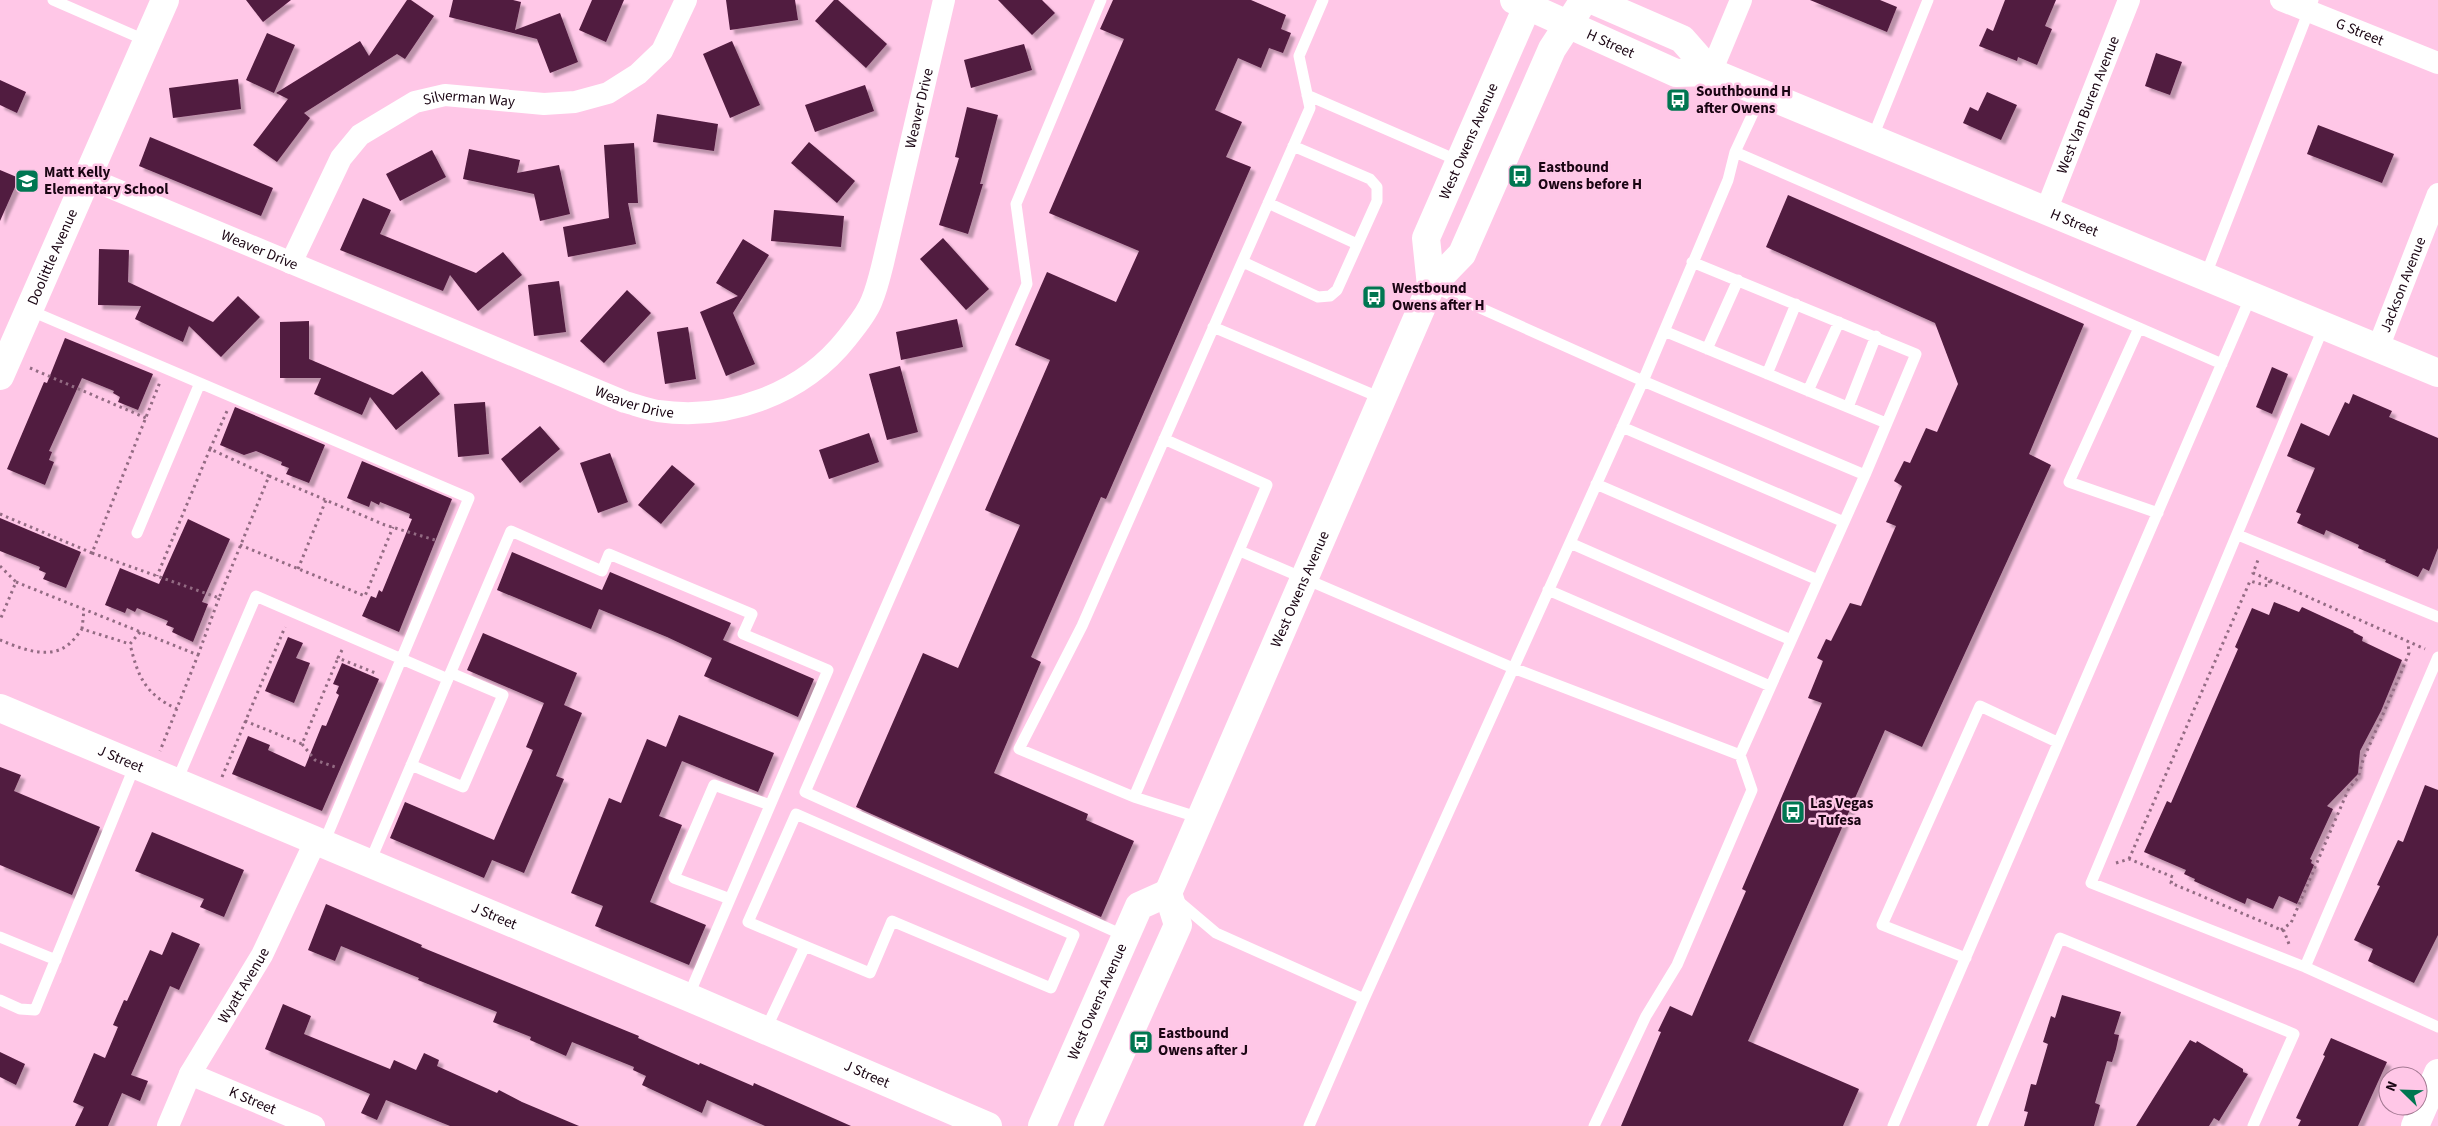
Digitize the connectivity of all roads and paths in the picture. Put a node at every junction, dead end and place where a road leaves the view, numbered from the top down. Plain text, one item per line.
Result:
1 (53, 0) edge
2 (164, 0) edge
3 (686, 0) edge
4 (944, 0) edge
5 (1101, 0) edge
6 (1323, 0) edge
7 (1584, 0) edge
8 (1592, 0) edge
9 (1741, 0) edge
10 (1928, 0) edge
11 (2129, 0) edge
12 (2281, 0) edge
13 (1523, 2) edge
14 (2311, 6) edge
15 (1567, 24) junction
16 (147, 41) junction
17 (2438, 63) edge
18 (1711, 72) junction
19 (1762, 94) junction
20 (1307, 95) junction
21 (1872, 139) junction
22 (1293, 146) junction
23 (1735, 152) junction
24 (1459, 161) junction
25 (88, 178) junction
26 (2438, 194) edge
27 (1268, 203) junction
28 (2046, 211) junction
29 (1357, 244) junction
30 (1243, 262) junction
31 (1692, 262) junction
32 (291, 263) junction
33 (2204, 277) junction
34 (1738, 280) junction
35 (1431, 286) junction
36 (2251, 296) junction
37 (1796, 304) junction
38 (29, 310) junction
39 (1839, 322) junction
40 (2324, 326) junction
41 (1214, 327) junction
42 (2139, 328) junction
43 (1664, 331) junction
44 (1876, 336) junction
45 (2378, 348) junction
46 (1707, 349) junction
47 (2222, 364) junction
48 (29, 368) dead end
49 (166, 368) junction
50 (2438, 373) edge
51 (1767, 374) junction
52 (0, 376) edge
53 (1643, 381) junction
54 (200, 383) junction
55 (1808, 391) junction
56 (233, 397) junction
57 (1381, 398) junction
58 (1848, 407) junction
59 (146, 418) junction
60 (1886, 423) junction
61 (1622, 427) junction
62 (1164, 440) junction
63 (210, 449) junction
64 (1865, 475) junction
65 (269, 476) junction
66 (1596, 484) junction
67 (326, 500) junction
68 (2158, 513) junction
69 (0, 514) edge
70 (1844, 522) junction
71 (393, 527) junction
72 (136, 533) dead end
73 (2238, 535) junction
74 (1570, 543) junction
75 (240, 545) junction
76 (449, 545) junction
77 (2267, 546) junction
78 (1240, 550) junction
79 (92, 553) junction
80 (0, 566) edge
81 (298, 569) junction
82 (156, 576) junction
83 (1304, 578) junction
84 (1818, 580) junction
85 (2270, 580) junction
86 (16, 582) junction
87 (1548, 590) junction
88 (218, 598) junction
89 (84, 609) junction
90 (2438, 617) edge
91 (0, 620) edge
92 (82, 629) junction
93 (292, 630) dead end
94 (140, 632) junction
95 (0, 640) edge
96 (1791, 640) junction
97 (2408, 642) junction
98 (130, 644) junction
99 (333, 646) dead end
100 (2434, 654) edge
101 (198, 656) junction
102 (338, 658) junction
103 (402, 659) junction
104 (1513, 668) junction
105 (449, 676) junction
106 (392, 681) junction
107 (1770, 686) junction
108 (0, 708) edge
109 (177, 708) junction
110 (245, 721) junction
111 (2057, 742) junction
112 (302, 744) junction
113 (1740, 755) junction
114 (411, 765) junction
115 (143, 769) junction
116 (353, 773) junction
117 (176, 783) junction
118 (1134, 797) junction
119 (215, 799) junction
120 (770, 805) junction
121 (1200, 818) junction
122 (319, 843) junction
123 (2129, 859) junction
124 (369, 864) junction
125 (2094, 884) junction
126 (1168, 893) junction
127 (730, 899) junction
128 (2281, 930) junction
129 (1125, 936) junction
130 (0, 937) edge
131 (805, 946) junction
132 (1966, 958) junction
133 (56, 960) junction
134 (2302, 966) junction
135 (688, 997) junction
136 (0, 1000) edge
137 (1364, 1000) junction
138 (2438, 1027) edge
139 (765, 1031) junction
140 (2438, 1073) edge
141 (190, 1074) junction
142 (959, 1120) edge
143 (168, 1126) edge
144 (314, 1126) edge
145 (988, 1126) edge
146 (1042, 1126) edge
147 (1088, 1126) edge
148 (1309, 1126) edge
149 (1594, 1126) edge
150 (1893, 1126) edge
151 (1982, 1126) edge
152 (2253, 1126) edge
153 (2415, 1126) edge

1 - 16 lane
2 - 16 street, Doolittle Avenue
3 - 32 street, Silverman Way
4 - 32 street, Weaver Drive
5 - 129 lane
6 - 20 lane
7 - 15 street, West Owens Avenue
8 - 18 street, H Street
9 - 18 street
10 - 21 lane
11 - 28 street, West Van Buren Avenue
12 - 14 street, G Street
13 - 15 street, H Street
13 - 24 street, West Owens Avenue
14 - 17 street, G Street
14 - 33 lane
15 - 18 street, H Street
15 - 35 street, West Owens Avenue
16 - 25 street, Doolittle Avenue
18 - 19 street, H Street
19 - 21 street, H Street
19 - 23 lane
20 - 22 lane
20 - 24 lane
21 - 28 street, H Street
22 - 27 lane
22 - 29 lane
23 - 31 lane
23 - 42 lane
24 - 35 street, West Owens Avenue
25 - 32 street, Weaver Drive
25 - 38 street, Doolittle Avenue
26 - 45 street, Jackson Avenue
27 - 29 lane
27 - 30 lane
28 - 33 street, H Street
29 - 30 lane
30 - 41 lane
31 - 34 lane
31 - 43 lane
33 - 36 street, H Street
34 - 37 lane
34 - 46 lane
35 - 53 lane
35 - 57 street, West Owens Avenue
36 - 40 street, H Street
36 - 47 lane
37 - 39 lane
37 - 51 lane
38 - 49 lane
38 - 52 street, Doolittle Avenue
39 - 44 lane
39 - 55 lane
40 - 45 street, H Street
40 - 73 lane
41 - 57 lane
41 - 62 lane
42 - 47 lane
42 - 68 lane
43 - 46 lane
43 - 53 lane
44 - 58 lane
44 - 60 lane
45 - 50 street, H Street
46 - 51 lane
47 - 68 lane
48 - 59 path
49 - 54 lane
49 - 59 path
51 - 55 lane
53 - 61 lane
53 - 64 lane
54 - 56 lane
54 - 72 lane
55 - 58 lane
56 - 63 path
56 - 76 lane
57 - 83 street, West Owens Avenue
58 - 60 lane
59 - 79 path
60 - 64 lane
61 - 66 lane
61 - 70 lane
62 - 78 lane
62 - 118 lane
63 - 65 path
63 - 82 path
64 - 70 lane
65 - 67 path
65 - 75 path
66 - 74 lane
66 - 84 lane
67 - 71 path
67 - 81 path
68 - 111 lane
69 - 79 path
70 - 84 lane
71 - 76 path
71 - 81 path
73 - 77 lane
73 - 125 lane
74 - 87 lane
74 - 96 lane
75 - 81 path
75 - 88 path
76 - 103 lane
77 - 85 path
77 - 90 lane
78 - 83 lane
78 - 118 lane
79 - 82 path
80 - 86 path
82 - 88 path
83 - 104 lane
83 - 121 street, West Owens Avenue
84 - 96 lane
85 - 97 path
85 - 123 path
86 - 89 path
86 - 91 path
87 - 104 lane
87 - 107 lane
88 - 101 path
89 - 92 path
89 - 94 path
92 - 95 path
92 - 98 path
93 - 110 path
94 - 98 path
94 - 101 path
96 - 107 lane
97 - 100 path
97 - 128 path
98 - 109 path
99 - 102 path
100 - 134 lane
101 - 109 path
102 - 106 path
102 - 112 path
103 - 105 lane
103 - 106 lane
103 - 117 lane
104 - 113 lane
104 - 137 lane
105 - 114 lane
105 - 114 lane
105 - 120 lane
106 - 116 lane
107 - 113 lane
108 - 115 street, J Street
109 - 115 path
110 - 112 path
110 - 119 path
111 - 132 lane
111 - 132 lane
112 - 116 path
113 - 149 lane
114 - 124 lane
115 - 117 street, J Street
115 - 133 lane
116 - 122 lane
117 - 119 street, J Street
118 - 121 lane
119 - 122 street, J Street
120 - 127 lane
120 - 127 lane
121 - 126 street, West Owens Avenue
122 - 124 street, J Street
122 - 141 street, Wyatt Avenue
123 - 125 path
123 - 128 path
124 - 135 street, J Street
125 - 134 lane
126 - 129 street, West Owens Avenue
126 - 137 lane
126 - 147 street
127 - 135 lane
128 - 134 path
129 - 146 street, West Owens Avenue
130 - 133 lane
131 - 131 lane
131 - 139 lane
132 - 150 lane
133 - 136 lane
134 - 138 lane
135 - 139 street, J Street
137 - 148 lane
139 - 142 street, J Street
140 - 153 street
141 - 143 street, Wyatt Avenue
141 - 144 street, K Street
142 - 145 street, J Street
151 - 152 lane

